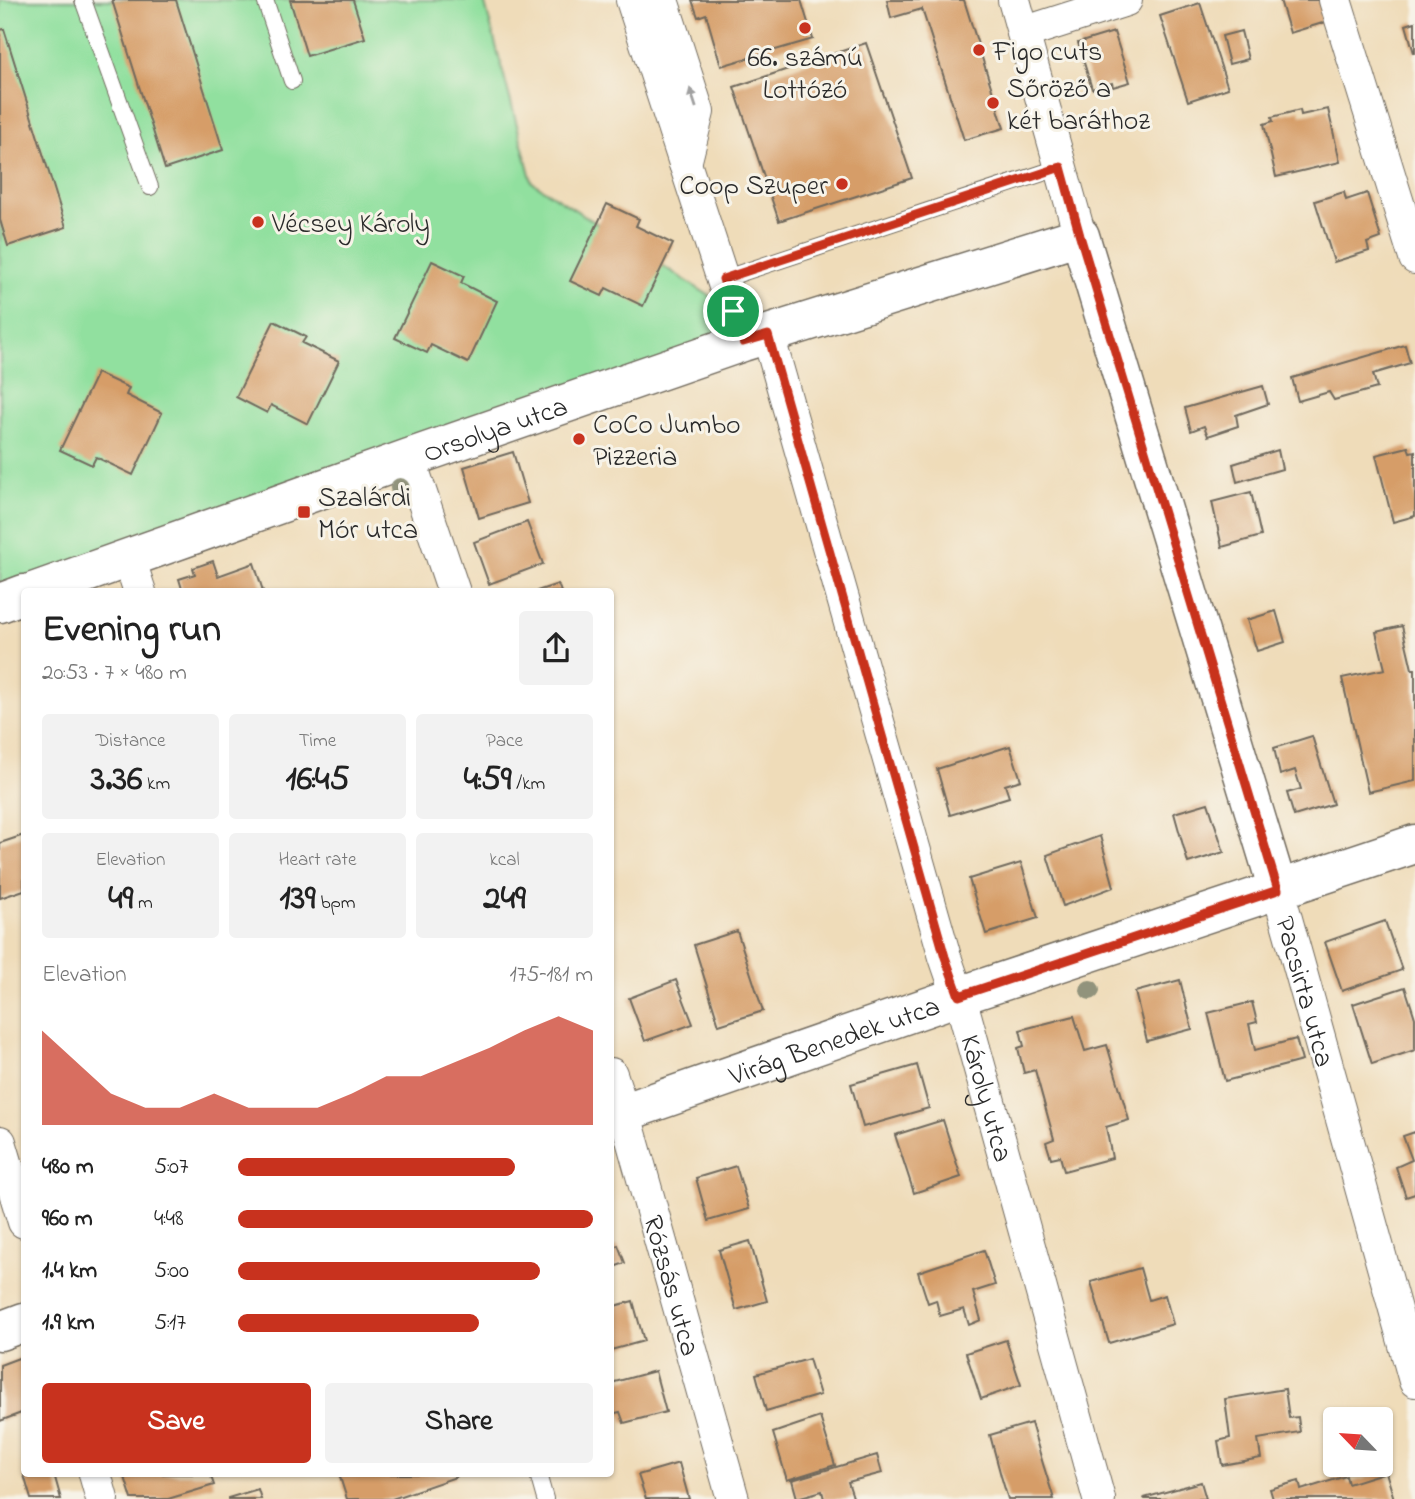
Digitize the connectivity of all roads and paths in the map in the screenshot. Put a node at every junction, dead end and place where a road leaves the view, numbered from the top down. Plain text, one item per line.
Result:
1 (83, 0) edge
2 (265, 0) edge
3 (632, 0) edge
4 (662, 0) edge
5 (1014, 0) edge
6 (1126, 0) edge
7 (1335, 0) edge
8 (1023, 33) junction
9 (292, 81) dead end
10 (685, 164) junction
11 (1061, 167) junction
12 (150, 187) dead end
13 (1080, 236) junction
14 (1415, 258) edge
15 (723, 279) junction
16 (755, 339) junction
17 (409, 458) junction
18 (135, 575) edge
19 (57, 588) edge
20 (453, 588) edge
21 (21, 595) edge
22 (0, 603) edge
23 (1415, 844) edge
24 (1278, 890) junction
25 (959, 996) junction
26 (614, 1094) edge
27 (617, 1115) edge
28 (0, 1142) edge
29 (21, 1212) edge
30 (21, 1323) edge
31 (0, 1331) edge
32 (1415, 1381) edge
33 (97, 1477) edge
34 (539, 1477) edge
35 (102, 1499) edge
36 (545, 1499) edge
37 (733, 1499) edge
38 (1099, 1499) edge

1 - 12 lane
2 - 9 lane
3 - 10 street, Károly utca
10 -> 4 street
5 - 8 street, Pacsirta utca
6 - 8 street
7 - 14 street
8 - 11 street, Pacsirta utca
10 - 15 street, Károly utca
11 - 13 street, Pacsirta utca
11 - 15 lane
13 - 16 street, Orsolya utca
13 - 24 street, Pacsirta utca
15 - 16 street, Károly utca
16 - 17 street, Orsolya utca
16 - 25 street, Károly utca
17 - 18 street, Orsolya utca
17 - 20 street
18 - 19 street, Orsolya utca
21 - 22 street
23 - 24 street, Virág Benedek utca
24 - 25 street, Virág Benedek utca
24 - 32 street, Pacsirta utca
25 - 27 street, Virág Benedek utca
25 - 38 street, Károly utca
26 - 27 street, Rózsás utca
27 - 37 street, Rózsás utca
28 - 29 street
30 - 31 street
33 - 35 street
34 - 36 lane

